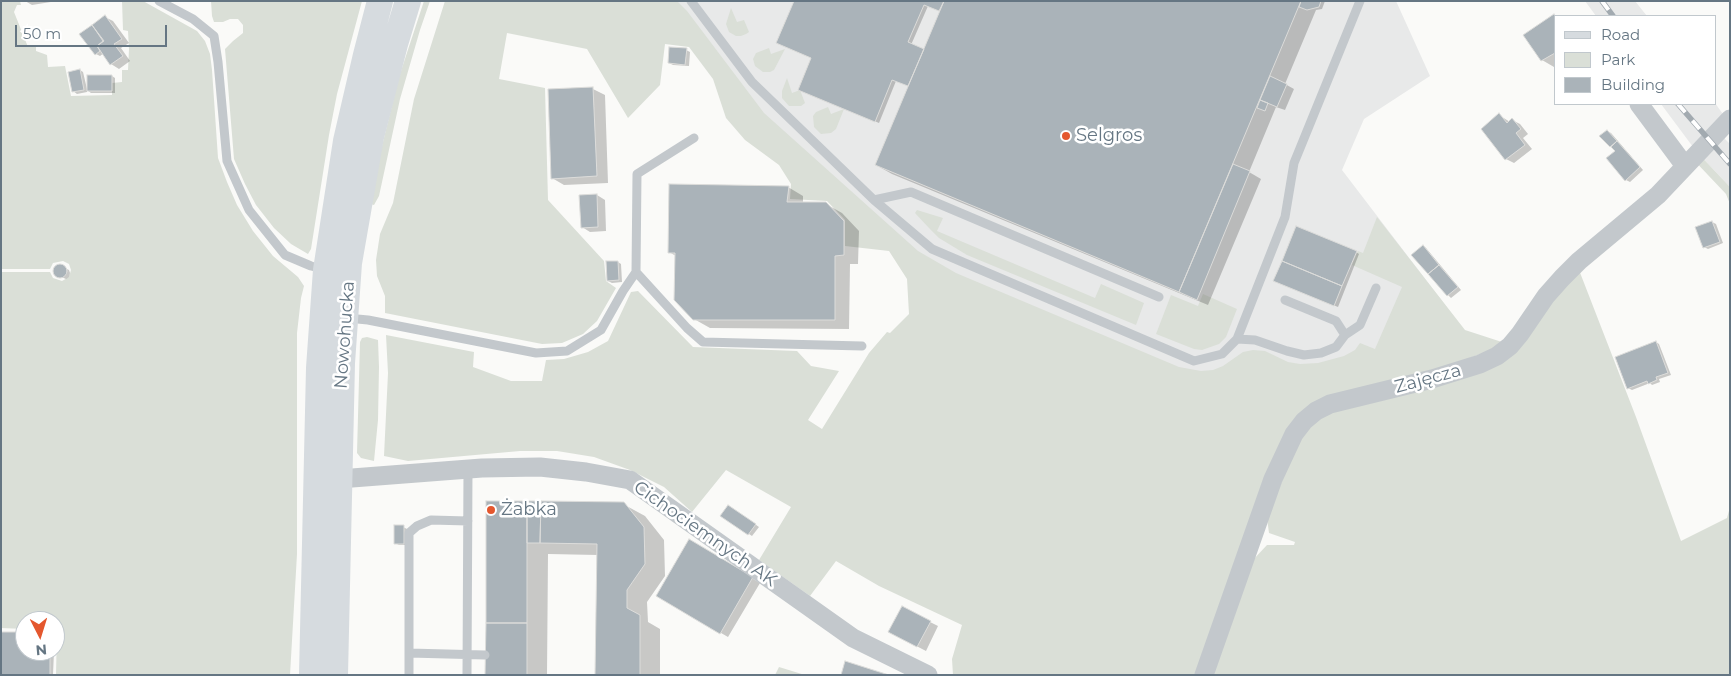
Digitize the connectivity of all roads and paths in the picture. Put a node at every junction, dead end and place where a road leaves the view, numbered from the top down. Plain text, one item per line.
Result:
1 (159, 1) edge
2 (380, 1) edge
3 (408, 1) edge
4 (691, 1) edge
5 (1360, 1) edge
6 (1640, 105) edge
7 (1730, 119) edge
8 (694, 138) dead end
9 (1685, 166) junction
10 (874, 200) junction
11 (326, 270) junction
12 (636, 272) junction
13 (1376, 288) dead end
14 (1159, 297) dead end
15 (1285, 300) dead end
16 (344, 318) junction
17 (1345, 335) junction
18 (1237, 339) junction
19 (862, 346) dead end
20 (468, 468) junction
21 (339, 479) junction
22 (468, 521) junction
23 (409, 653) junction
24 (467, 655) junction
25 (485, 655) dead end
26 (312, 675) edge
27 (335, 675) edge
28 (409, 675) edge
29 (467, 675) edge
30 (928, 675) edge
31 (1204, 675) edge

1 - 11 lane
2 - 11 main road, Nowohucka
3 - 16 main road, Nowohucka
4 - 10 lane
5 - 18 lane
6 - 9 street
7 - 9 street, Zajęcza
8 - 12 lane
9 - 31 street, Zajęcza
10 - 14 lane
10 - 18 lane
11 - 26 main road, Nowohucka
12 - 16 lane
12 - 19 lane
13 - 17 lane
15 - 17 lane
16 - 21 main road, Nowohucka
17 - 18 lane
20 - 21 street, Cichociemnych AK
20 - 22 lane
20 - 30 street, Cichociemnych AK
21 - 27 main road, Nowohucka
22 - 23 lane
22 - 24 lane
23 - 24 lane
23 - 28 lane
24 - 25 lane
24 - 29 lane

